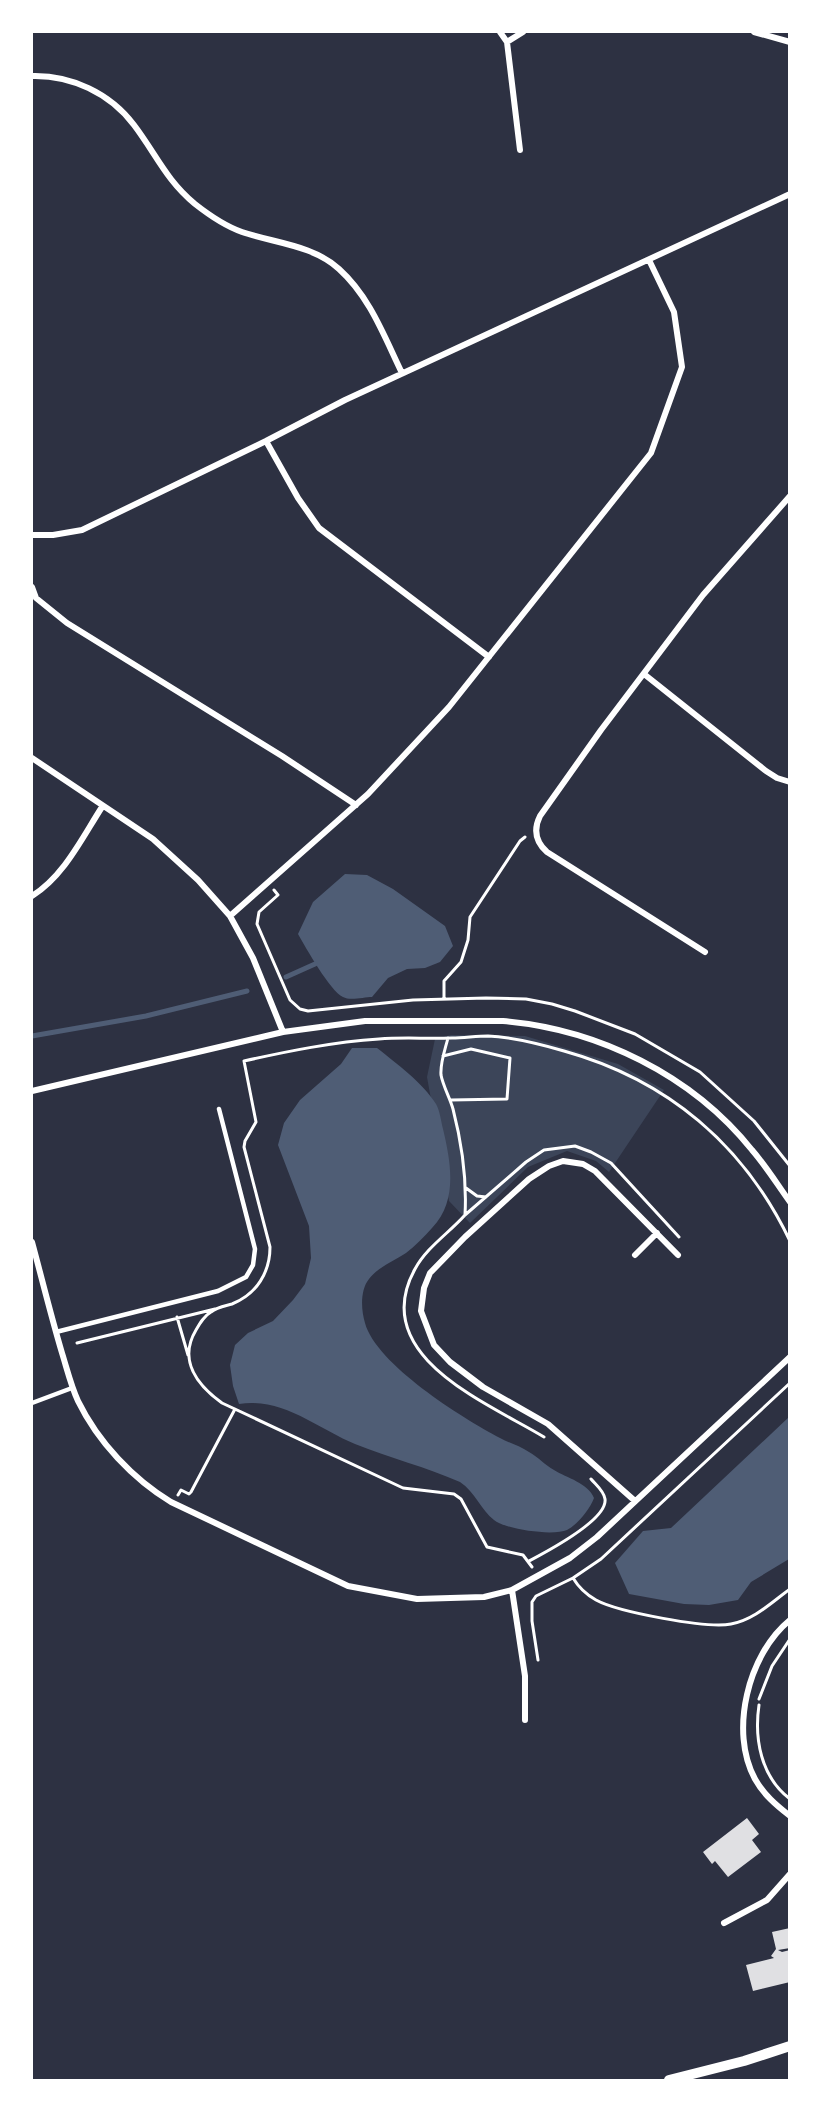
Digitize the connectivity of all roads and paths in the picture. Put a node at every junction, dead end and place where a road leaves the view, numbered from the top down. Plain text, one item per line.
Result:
1 (500, 32) edge
2 (524, 32) edge
3 (754, 32) edge
4 (778, 35) edge
5 (507, 42) junction
6 (789, 42) edge
7 (32, 76) edge
8 (520, 150) dead end
9 (789, 194) edge
10 (649, 260) junction
11 (402, 373) junction
12 (266, 441) junction
13 (789, 496) edge
14 (32, 536) edge
15 (32, 587) edge
16 (489, 657) junction
17 (644, 674) junction
18 (32, 759) edge
19 (789, 782) edge
20 (356, 805) junction
21 (102, 807) junction
22 (526, 837) dead end
23 (32, 896) edge
24 (230, 916) junction
25 (705, 952) dead end
26 (444, 999) dead end
27 (283, 1032) junction
28 (448, 1038) junction
29 (443, 1056) junction
30 (32, 1091) edge
31 (451, 1100) junction
32 (219, 1109) dead end
33 (456, 1118) dead end
34 (466, 1188) dead end
35 (486, 1197) dead end
36 (789, 1202) edge
37 (657, 1233) junction
38 (32, 1242) edge
39 (789, 1242) edge
40 (635, 1254) dead end
41 (678, 1255) dead end
42 (216, 1309) junction
43 (177, 1317) junction
44 (56, 1332) junction
45 (77, 1343) dead end
46 (189, 1357) junction
47 (789, 1357) edge
48 (789, 1383) edge
49 (72, 1388) junction
50 (32, 1403) edge
51 (236, 1409) junction
52 (178, 1495) dead end
53 (635, 1501) junction
54 (529, 1561) dead end
55 (573, 1578) junction
56 (789, 1589) edge
57 (512, 1590) junction
58 (789, 1620) edge
59 (789, 1639) edge
60 (538, 1660) dead end
61 (525, 1720) dead end
62 (789, 1798) edge
63 (789, 1816) edge
64 (789, 1874) edge
65 (724, 1923) dead end
66 (789, 2046) edge
67 (669, 2080) edge

1 - 5 street
2 - 5 street
3 - 4 street
4 - 6 street
5 - 8 street
7 - 11 street
9 - 10 street
10 - 11 street
10 - 16 street
11 - 12 street
12 - 14 street
12 - 16 street
13 - 17 street
15 - 20 street
16 - 20 street
17 - 19 street
17 - 25 street
18 - 21 street
20 - 24 street
21 - 23 street
21 - 24 street
22 - 26 path
24 - 27 street
27 - 30 street
27 - 36 street
28 - 29 path
28 - 39 path
28 - 42 path
29 - 31 path
29 - 31 path
31 - 33 path
32 - 44 lane
34 - 35 path
37 - 40 street
37 - 41 street
37 - 53 street
38 - 44 street
42 - 43 path
42 - 46 path
43 - 45 path
43 - 46 path
44 - 49 street
46 - 51 path
47 - 53 street
48 - 55 path
49 - 50 lane
49 - 57 street
51 - 52 path
51 - 54 path
53 - 57 street
55 - 56 path
55 - 60 path
57 - 61 street
58 - 63 street
59 - 62 path
64 - 65 street
66 - 67 street

